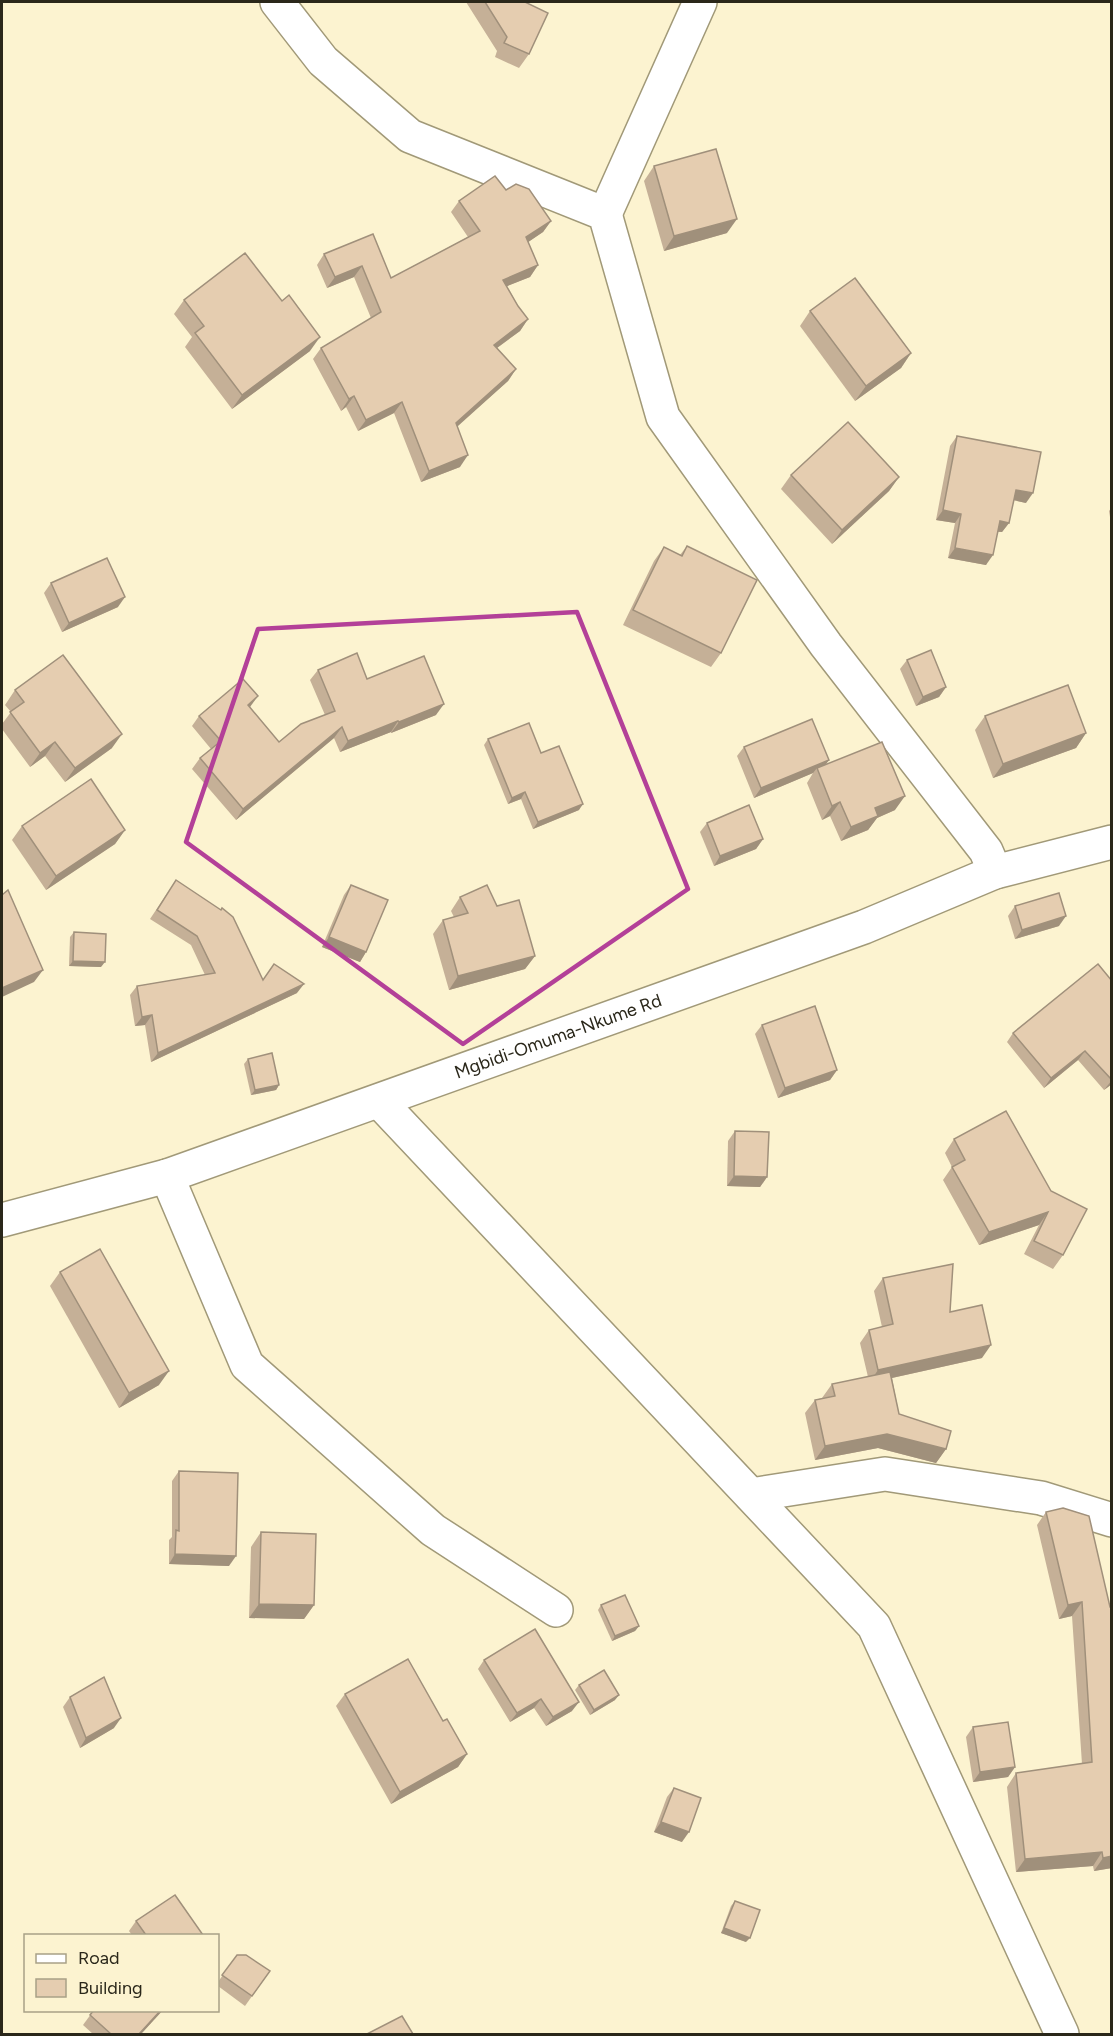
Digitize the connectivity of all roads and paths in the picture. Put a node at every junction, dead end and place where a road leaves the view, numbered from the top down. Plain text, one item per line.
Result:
1 (277, 2) edge
2 (700, 2) edge
3 (605, 214) junction
4 (1112, 842) edge
5 (995, 872) junction
6 (379, 1101) junction
7 (167, 1176) junction
8 (2, 1220) edge
9 (751, 1495) junction
10 (1112, 1520) edge
11 (556, 1610) dead end
12 (1062, 2034) edge

1 - 3 street
2 - 3 street
3 - 5 street
4 - 5 street, Mgbidi-Omuma-Nkume Rd
5 - 6 street, Mgbidi-Omuma-Nkume Rd
6 - 7 street, Mgbidi-Omuma-Nkume Rd
6 - 9 street
7 - 8 street, Mgbidi-Omuma-Nkume Rd
7 - 11 street
9 - 10 street
9 - 12 street

